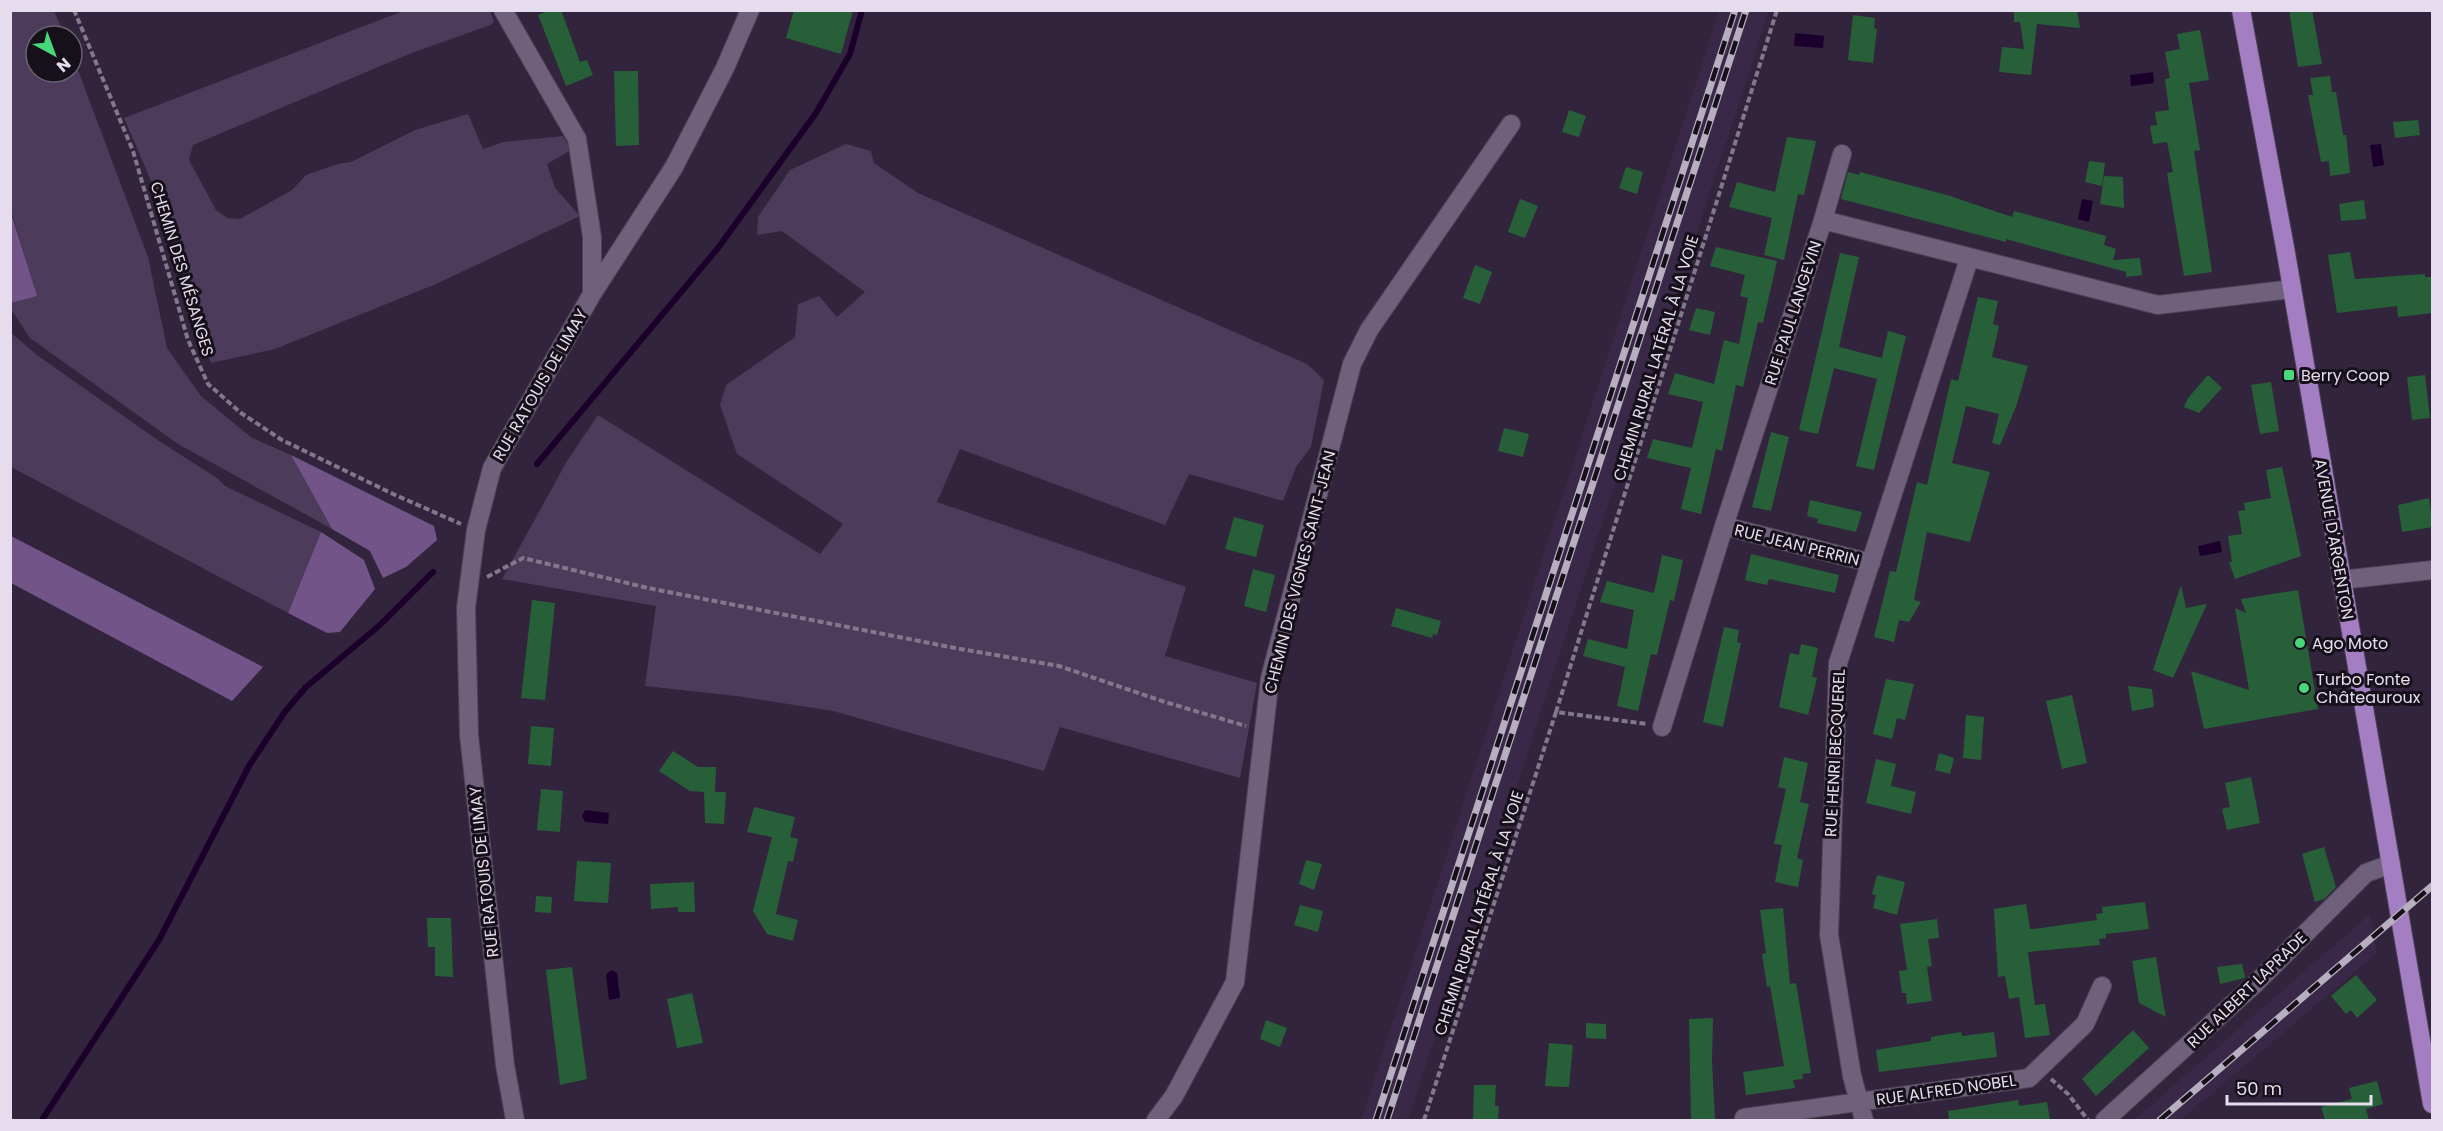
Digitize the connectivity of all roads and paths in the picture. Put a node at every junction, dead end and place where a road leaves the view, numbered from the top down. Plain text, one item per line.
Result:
1 (74, 10) edge
2 (503, 10) edge
3 (750, 10) edge
4 (1777, 10) edge
5 (2241, 10) edge
6 (1511, 124) dead end
7 (1842, 154) dead end
8 (1823, 220) junction
9 (1969, 259) junction
10 (2292, 289) junction
11 (592, 294) junction
12 (1724, 526) junction
13 (476, 530) junction
14 (1870, 563) junction
15 (2433, 570) edge
16 (2341, 580) junction
17 (468, 588) junction
18 (1556, 712) junction
19 (1662, 727) joint
20 (1264, 732) junction
21 (2391, 864) junction
22 (2102, 986) dead end
23 (2425, 1028) edge
24 (2040, 1069) junction
25 (1861, 1102) junction
26 (2433, 1104) edge
27 (1744, 1118) dead end
28 (515, 1120) edge
29 (1156, 1120) edge
30 (1424, 1120) edge
31 (1864, 1120) edge
32 (2088, 1120) edge
33 (2105, 1120) edge

1 - 13 path, CHEMIN DES MÉSANGES
2 - 11 street
3 - 11 street, RUE RATOUIS DE LIMAY
4 - 18 path, CHEMIN RURAL LATÉRAL À LA VOIE
5 - 10 main road, AVENUE D'ARGENTON
6 - 20 street, CHEMIN DES VIGNES SAINT-JEAN
7 - 8 street
8 - 9 street, RUE PAUL LANGEVIN
8 - 12 street, RUE PAUL LANGEVIN
9 - 10 street, RUE PAUL LANGEVIN
9 - 14 street, RUE HENRI BECQUEREL
10 - 16 main road, AVENUE D'ARGENTON
11 - 13 street, RUE RATOUIS DE LIMAY
12 - 14 street, RUE JEAN PERRIN
12 - 19 street, RUE PAUL LANGEVIN
13 - 17 street, RUE RATOUIS DE LIMAY
14 - 25 street, RUE HENRI BECQUEREL
15 - 16 street
16 - 21 main road, AVENUE D'ARGENTON
17 - 20 path
17 - 28 street, RUE RATOUIS DE LIMAY
18 - 19 path
18 - 30 path, CHEMIN RURAL LATÉRAL À LA VOIE
20 - 29 street, CHEMIN DES VIGNES SAINT-JEAN
21 - 23 main road, AVENUE D'ARGENTON
21 - 33 street, RUE ALBERT LAPRADE
22 - 24 street, RUE ALFRED NOBEL
23 - 26 main road, AVENUE D'ARGENTON
24 - 25 street, RUE ALFRED NOBEL
24 - 32 path
25 - 27 street, RUE ALFRED NOBEL
25 - 31 street, RUE HENRI BECQUEREL

